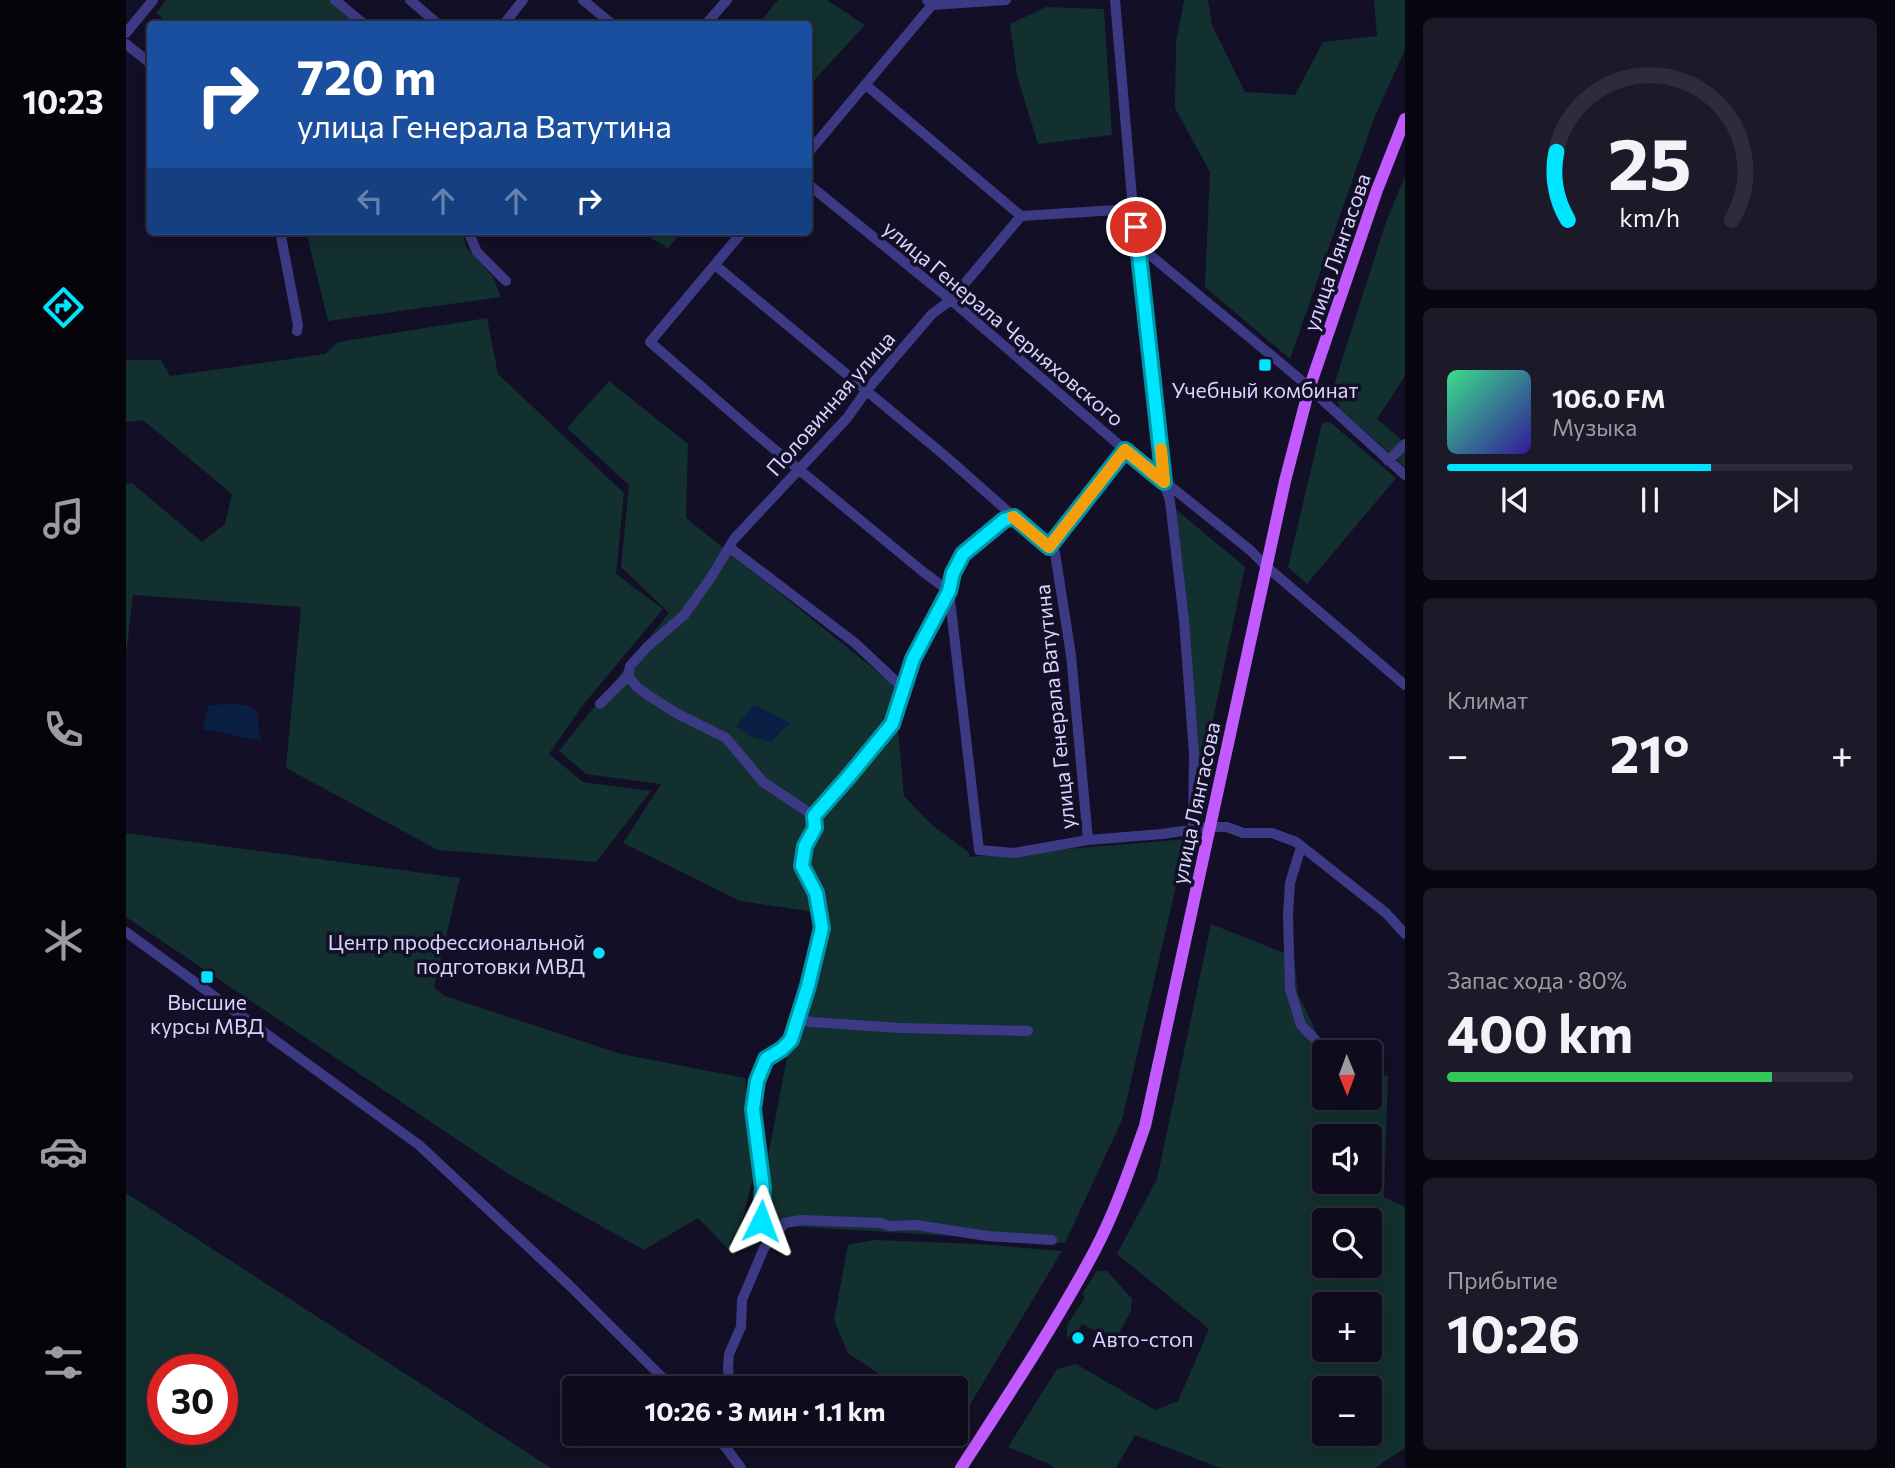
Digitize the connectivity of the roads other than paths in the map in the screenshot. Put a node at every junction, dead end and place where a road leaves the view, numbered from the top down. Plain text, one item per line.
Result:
1 (153, 0) edge
2 (335, 0) edge
3 (410, 0) edge
4 (523, 0) edge
5 (583, 0) edge
6 (727, 0) edge
7 (1006, 0) edge
8 (1115, 0) edge
9 (930, 2) edge
10 (360, 21) edge
11 (434, 21) edge
12 (506, 21) edge
13 (608, 21) edge
14 (709, 21) edge
15 (126, 33) edge
16 (126, 44) edge
17 (147, 61) edge
18 (866, 85) junction
19 (1405, 119) edge
20 (812, 148) edge
21 (812, 187) edge
22 (1133, 209) junction
23 (1021, 216) junction
24 (281, 235) edge
25 (470, 235) edge
26 (740, 235) edge
27 (1138, 245) junction
28 (715, 265) junction
29 (506, 281) dead end
30 (951, 300) junction
31 (297, 331) dead end
32 (1309, 389) junction
33 (867, 390) junction
34 (1405, 444) edge
35 (1125, 450) junction
36 (1388, 461) junction
37 (799, 468) junction
38 (1405, 475) edge
39 (1164, 482) junction
40 (1014, 517) junction
41 (729, 547) junction
42 (1049, 547) junction
43 (1267, 567) junction
44 (949, 591) junction
45 (628, 676) junction
46 (1405, 685) edge
47 (904, 688) junction
48 (600, 704) dead end
49 (814, 816) junction
50 (1209, 827) junction
51 (1193, 829) junction
52 (1088, 840) junction
53 (1301, 847) junction
54 (126, 932) edge
55 (1405, 934) edge
56 (797, 1019) junction
57 (1028, 1031) dead end
58 (1315, 1040) edge
59 (770, 1239) junction
60 (1052, 1240) dead end
61 (661, 1376) edge
62 (729, 1376) edge
63 (725, 1446) edge
64 (741, 1468) edge
65 (961, 1468) edge

1 - 15 street
2 - 10 street
3 - 11 street
4 - 12 street
5 - 13 street
6 - 14 street
7 - 9 street
8 - 22 street
9 - 18 street
16 - 17 street
18 - 20 street
18 - 23 street
19 - 32 main road, улица Лянгасова
21 - 30 street, улица Генерала Черняховского
22 - 23 street
22 - 27 street
23 - 30 street, Половинная улица
24 - 31 street
25 - 29 street
26 - 28 street
27 - 32 street
27 - 39 street
28 - 33 street
28 - 37 street
30 - 33 street, Половинная улица
30 - 35 street, улица Генерала Черняховского
32 - 36 street
32 - 43 main road, улица Лянгасова
33 - 37 street, Половинная улица
33 - 40 street
34 - 36 street
35 - 39 street, улица Генерала Черняховского
35 - 42 street
36 - 38 street
37 - 41 street, Половинная улица
37 - 44 street
39 - 43 street, улица Генерала Черняховского
39 - 51 street
40 - 42 street
40 - 44 street
41 - 45 street, Половинная улица
41 - 47 street
42 - 52 street, улица Генерала Ватутина
43 - 46 street, улица Генерала Черняховского
43 - 50 main road, улица Лянгасова
44 - 47 street
44 - 52 street
45 - 48 street, Половинная улица
45 - 49 street
47 - 49 street
49 - 56 street
50 - 51 street
50 - 53 street
50 - 65 main road, улица Лянгасова
51 - 52 street
53 - 55 street
53 - 58 street
54 - 61 street
56 - 57 street
56 - 59 street
59 - 60 street
59 - 62 street
63 - 64 street

